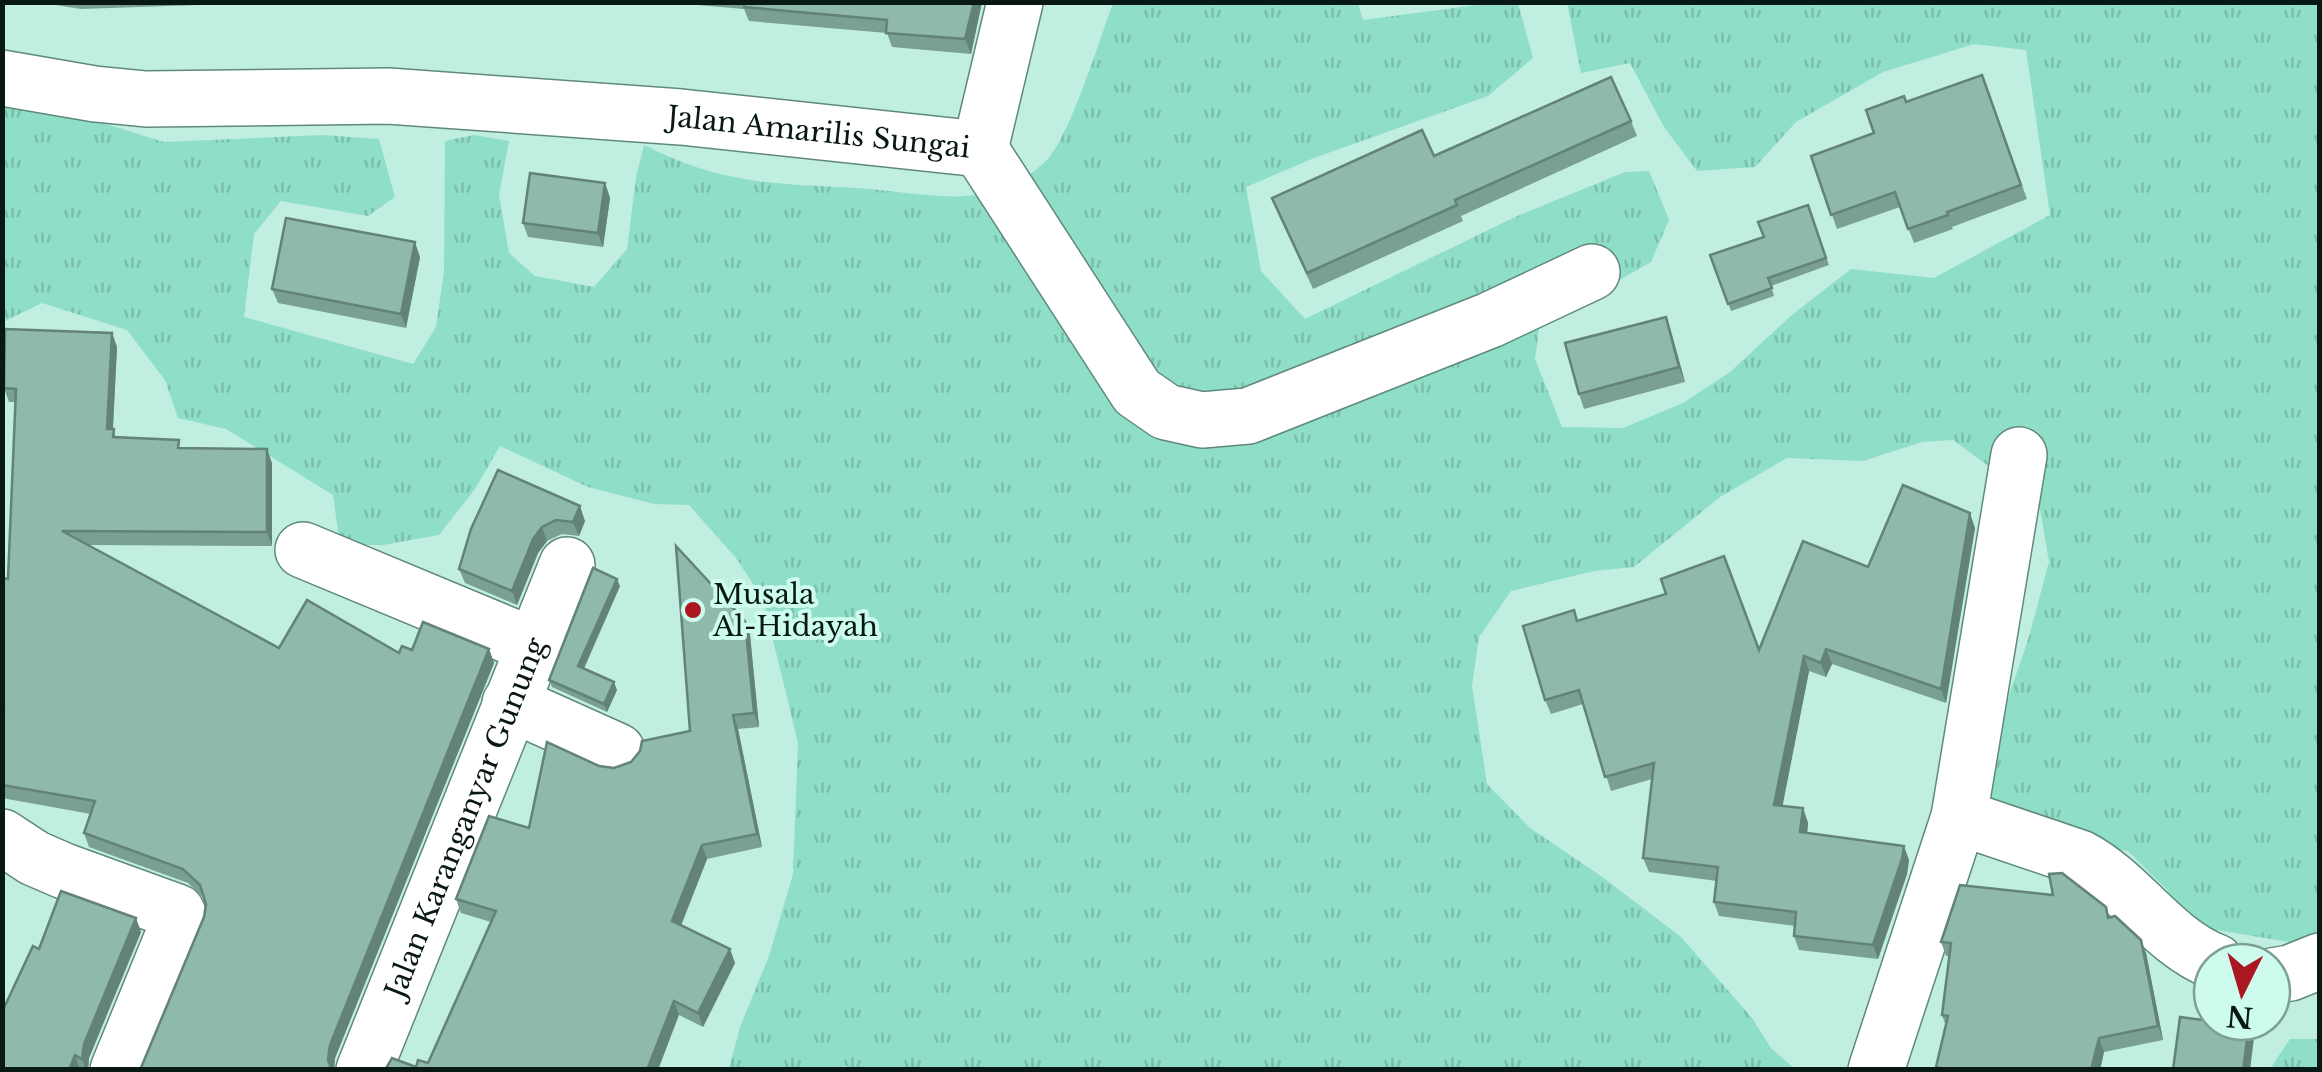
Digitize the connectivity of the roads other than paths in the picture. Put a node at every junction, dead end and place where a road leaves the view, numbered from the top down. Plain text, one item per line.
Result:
1 (1015, 2) edge
2 (2, 78) edge
3 (980, 149) junction
4 (1592, 272) dead end
5 (2019, 455) dead end
6 (303, 550) dead end
7 (567, 566) dead end
8 (534, 646) junction
9 (510, 703) junction
10 (616, 751) dead end
11 (1959, 818) junction
12 (2, 837) edge
13 (2192, 950) edge
14 (2320, 961) edge
15 (2292, 972) edge
16 (118, 1070) edge
17 (364, 1070) edge
18 (1876, 1070) edge

1 - 3 street
2 - 3 street, Jalan Amarilis Sungai
3 - 4 street, Jalan Amarilis Sungai
5 - 11 street
6 - 8 street
7 - 8 street, Jalan Karanganyar Gunung
8 - 9 street, Jalan Karanganyar Gunung
9 - 10 street
9 - 17 street, Jalan Karanganyar Gunung
11 - 13 street
11 - 18 street
12 - 16 street
14 - 15 street

